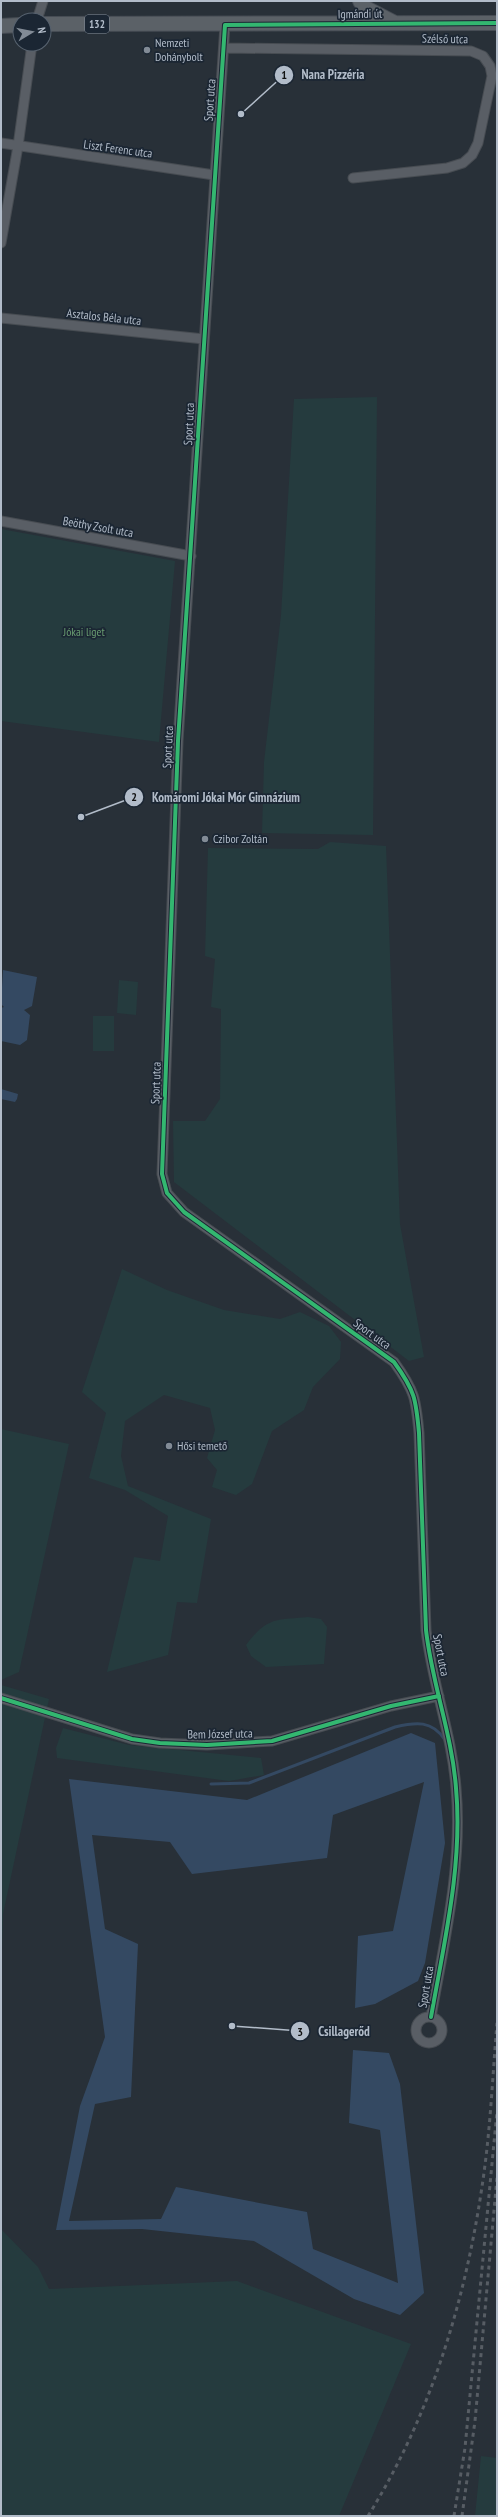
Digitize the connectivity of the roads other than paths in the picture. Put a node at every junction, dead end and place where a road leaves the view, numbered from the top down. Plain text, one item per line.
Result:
1 (43, 1) edge
2 (360, 1) edge
3 (40, 12) edge
4 (496, 23) edge
5 (52, 24) edge
6 (397, 24) junction
7 (12, 25) edge
8 (225, 25) junction
9 (1, 26) edge
10 (224, 48) junction
11 (31, 52) edge
12 (1, 143) edge
13 (18, 146) junction
14 (214, 175) junction
15 (353, 178) dead end
16 (1, 243) edge
17 (1, 318) edge
18 (204, 339) junction
19 (1, 521) edge
20 (191, 556) junction
21 (439, 1696) junction
22 (1, 1698) edge
23 (430, 2017) dead end

1 - 3 street
2 - 6 main road
4 - 6 main road, Igmándi út / 132
5 - 8 main road, Igmándi út / 132
6 - 8 main road, Igmándi út / 132
7 - 9 main road
8 - 10 street, Sport utca
10 - 14 street, Sport utca
10 - 15 street, Szélső utca
11 - 13 street
12 - 13 street, Liszt Ferenc utca
13 - 14 street, Liszt Ferenc utca
13 - 16 street
14 - 18 street, Sport utca
17 - 18 street, Asztalos Béla utca
18 - 20 street, Sport utca
19 - 20 street, Beöthy Zsolt utca
20 - 21 street, Sport utca
21 - 22 street, Bem József utca
21 - 23 street, Sport utca

